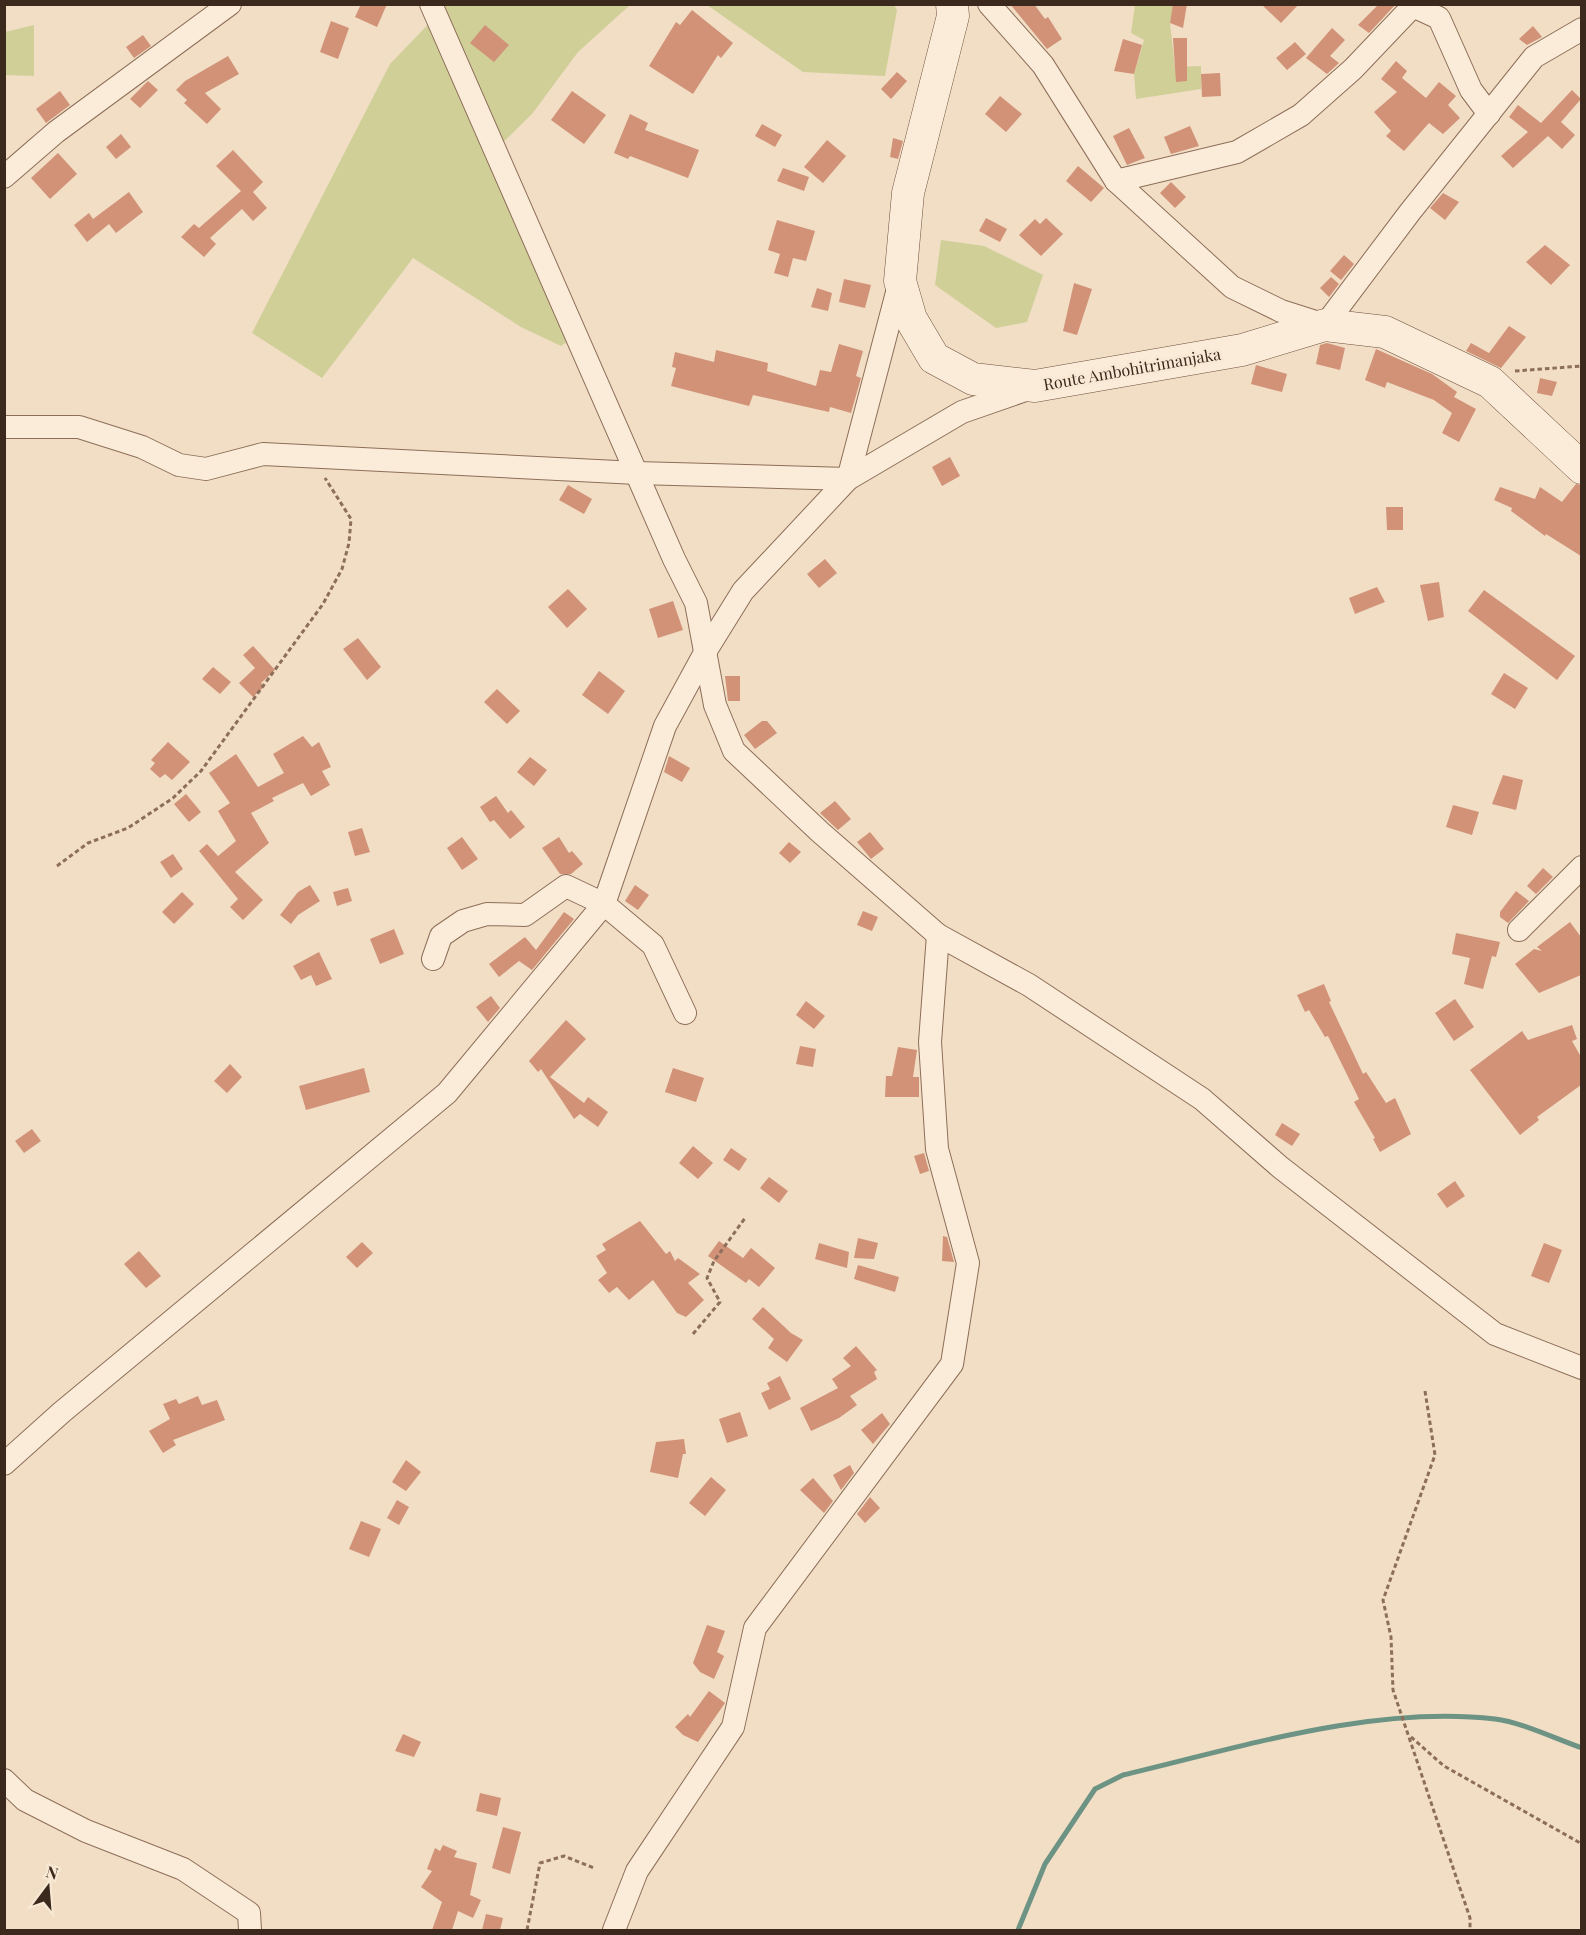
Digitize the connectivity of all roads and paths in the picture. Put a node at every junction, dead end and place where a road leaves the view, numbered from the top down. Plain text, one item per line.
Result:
1 (230, 4) edge
2 (431, 4) edge
3 (952, 4) edge
4 (989, 4) edge
5 (1442, 11) edge
6 (1581, 30) edge
7 (1489, 114) junction
8 (4, 177) edge
9 (1116, 181) junction
10 (900, 281) junction
11 (1325, 325) junction
12 (1581, 366) edge
13 (1490, 382) junction
14 (1035, 386) junction
15 (4, 427) edge
16 (311, 456) junction
17 (1581, 468) edge
18 (638, 473) junction
19 (848, 479) junction
20 (707, 649) junction
21 (57, 866) dead end
22 (1581, 867) edge
23 (604, 904) junction
24 (1519, 930) dead end
25 (938, 935) junction
26 (433, 959) dead end
27 (686, 1013) dead end
28 (745, 1218) dead end
29 (693, 1334) dead end
30 (1581, 1368) edge
31 (1425, 1391) dead end
32 (4, 1464) edge
33 (1410, 1737) junction
34 (4, 1780) edge
35 (1581, 1844) edge
36 (594, 1868) dead end
37 (250, 1930) edge
38 (527, 1930) edge
39 (614, 1930) edge
40 (1470, 1930) edge

1 - 8 street
2 - 18 street
3 - 10 street, Route Ambohitrimanjaka
4 - 9 street
5 - 7 street
5 - 9 street
6 - 7 street
7 - 11 street
9 - 11 street
10 - 14 street, Route Ambohitrimanjaka
10 - 19 street
11 - 13 street, Route Ambohitrimanjaka
11 - 14 street, Route Ambohitrimanjaka
12 - 13 path
13 - 17 street, Route Ambohitrimanjaka
14 - 19 street
15 - 16 street
16 - 18 street
16 - 21 path
18 - 19 street
18 - 20 street
19 - 20 street
20 - 23 street
20 - 25 street
22 - 24 street
23 - 26 street
23 - 27 street
23 - 32 street
25 - 30 street
25 - 39 street
28 - 29 path
31 - 33 path
33 - 35 path
33 - 40 path
34 - 37 street
36 - 38 path

